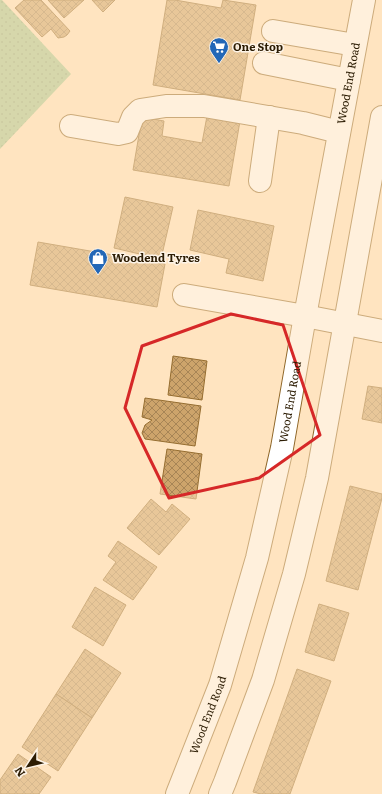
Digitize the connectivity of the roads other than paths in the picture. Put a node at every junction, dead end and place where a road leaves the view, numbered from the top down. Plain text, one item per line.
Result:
1 (364, 0) edge
2 (273, 31) dead end
3 (355, 45) junction
4 (264, 63) dead end
5 (349, 80) junction
6 (269, 117) junction
7 (382, 117) edge
8 (71, 126) dead end
9 (339, 132) junction
10 (377, 179) edge
11 (260, 181) dead end
12 (184, 295) dead end
13 (305, 316) junction
14 (345, 324) junction
15 (382, 331) edge
16 (177, 794) edge
17 (220, 794) edge

1 - 3 street, Wood End Road
2 - 3 street
3 - 5 street, Wood End Road
4 - 5 street
5 - 9 street, Wood End Road
6 - 8 street
6 - 9 street
6 - 11 street
7 - 10 street
9 - 13 street, Wood End Road
10 - 14 street
12 - 13 street
13 - 14 street
13 - 16 street, Wood End Road
14 - 15 street
14 - 17 street

